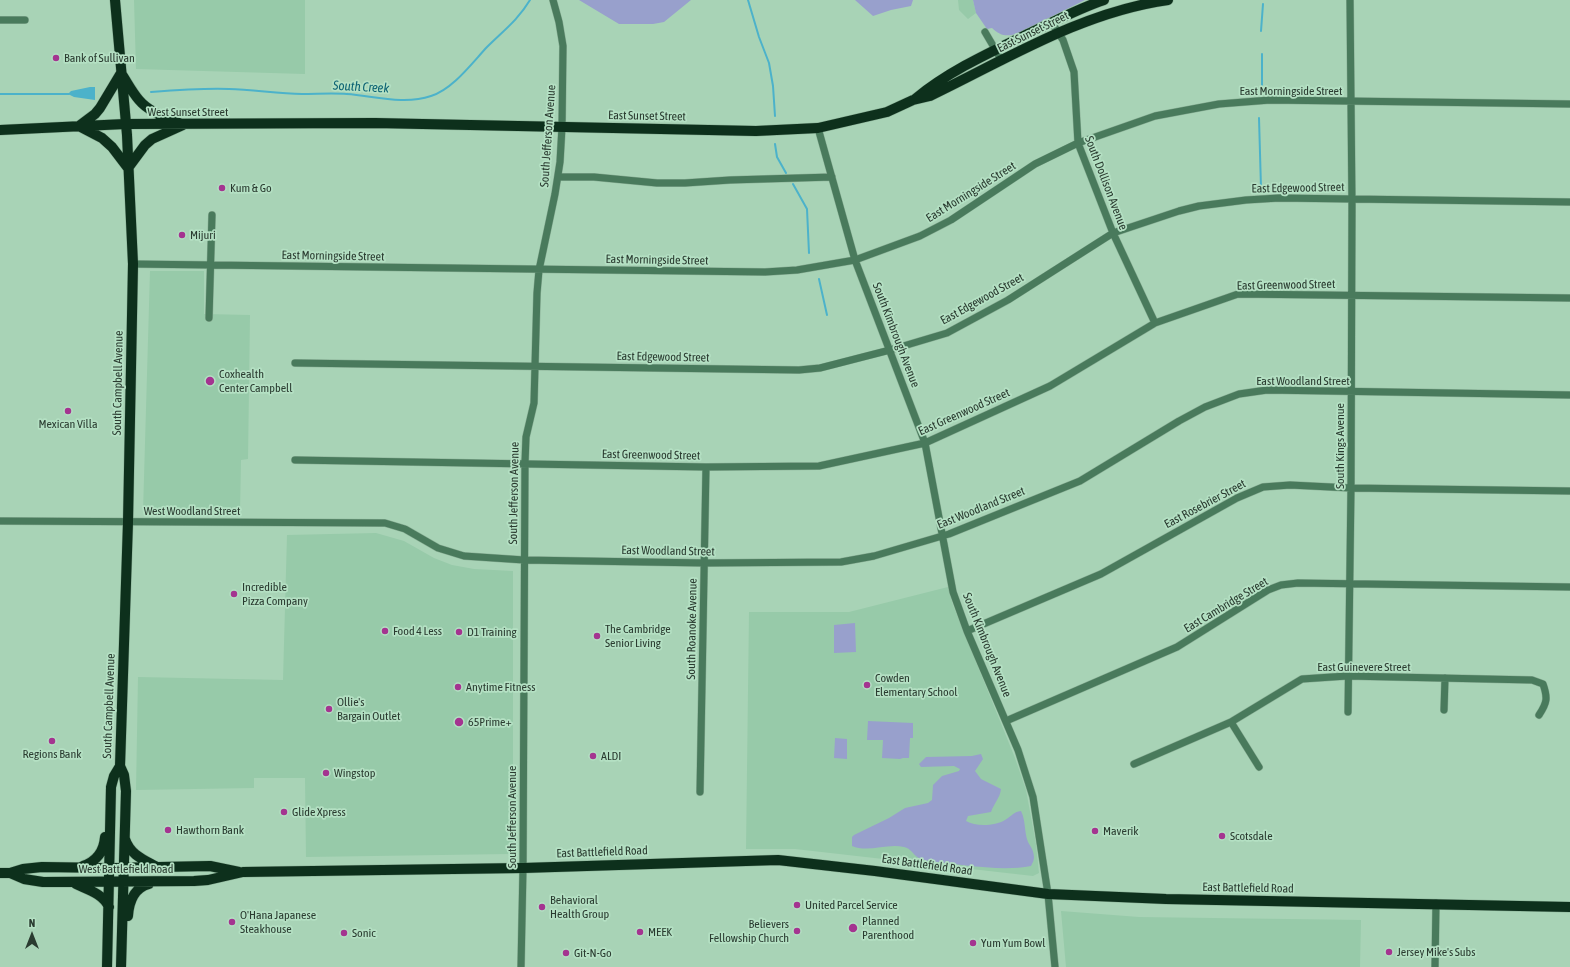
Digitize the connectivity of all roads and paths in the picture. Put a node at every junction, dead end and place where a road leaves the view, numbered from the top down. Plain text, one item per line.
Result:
1 (115, 0) edge
2 (553, 0) edge
3 (1104, 0) edge
4 (1168, 0) edge
5 (1350, 0) edge
6 (0, 20) edge
7 (25, 20) dead end
8 (1052, 23) junction
9 (985, 32) dead end
10 (1059, 32) junction
11 (996, 50) junction
12 (1002, 61) junction
13 (121, 74) junction
14 (913, 100) junction
15 (1350, 102) junction
16 (1570, 104) edge
17 (375, 123) joint
18 (125, 124) junction
19 (183, 124) junction
20 (79, 126) junction
21 (562, 127) junction
22 (818, 128) junction
23 (0, 130) edge
24 (1078, 143) junction
25 (128, 168) junction
26 (558, 177) junction
27 (832, 177) junction
28 (1352, 198) junction
29 (1570, 202) edge
30 (212, 215) dead end
31 (1113, 233) junction
32 (855, 260) junction
33 (133, 264) junction
34 (210, 265) junction
35 (539, 270) junction
36 (1351, 295) junction
37 (1570, 298) edge
38 (209, 318) dead end
39 (1155, 323) junction
40 (890, 350) junction
41 (295, 363) dead end
42 (536, 367) junction
43 (1351, 392) junction
44 (1570, 394) edge
45 (925, 443) junction
46 (295, 460) dead end
47 (525, 463) junction
48 (706, 467) junction
49 (1351, 488) junction
50 (1570, 491) edge
51 (0, 521) edge
52 (128, 522) junction
53 (385, 523) joint
54 (944, 536) junction
55 (524, 560) junction
56 (705, 563) junction
57 (1348, 585) junction
58 (1570, 587) edge
59 (967, 631) junction
60 (1347, 676) junction
61 (1445, 678) junction
62 (1444, 710) dead end
63 (1348, 712) dead end
64 (1539, 715) dead end
65 (1006, 721) junction
66 (1231, 722) junction
67 (1134, 764) dead end
68 (120, 766) junction
69 (1259, 767) dead end
70 (700, 792) dead end
71 (111, 795) junction
72 (125, 838) junction
73 (82, 867) junction
74 (124, 867) junction
75 (157, 867) junction
76 (110, 868) junction
77 (523, 868) junction
78 (243, 872) junction
79 (280, 872) joint
80 (5, 873) edge
81 (71, 882) junction
82 (109, 882) junction
83 (124, 882) junction
84 (156, 882) junction
85 (1048, 894) junction
86 (1436, 904) junction
87 (1570, 907) edge
88 (108, 908) junction
89 (107, 967) edge
90 (121, 967) edge
91 (521, 967) edge
92 (1055, 967) edge
93 (1435, 967) edge

1 - 13 main road, South Campbell Avenue
2 - 21 street, South Jefferson Avenue
3 - 8 main road, East Sunset Street
4 - 10 main road, East Sunset Street
5 - 15 street, South Kings Avenue
6 - 7 street
8 - 10 street, South Dollison Avenue
8 - 11 main road, East Sunset Street
9 - 11 street
10 - 12 main road, East Sunset Street
10 - 24 street, South Dollison Avenue
11 - 12 street
11 - 14 main road, East Sunset Street
12 - 14 main road, East Sunset Street
13 - 18 main road, South Campbell Avenue
13 - 19 main road
13 - 20 main road
14 - 22 main road, East Sunset Street
15 - 16 street, East Morningside Street
15 - 24 street, East Morningside Street
15 - 28 street, South Kings Avenue
17 - 19 main road, West Sunset Street
17 - 21 main road, East Sunset Street
18 - 19 main road, West Sunset Street
18 - 20 main road, West Sunset Street
18 - 25 main road, South Campbell Avenue
19 - 25 main road
20 - 23 main road, West Sunset Street
20 - 25 main road
21 - 22 main road, East Sunset Street
21 - 26 street, South Jefferson Avenue
22 - 27 street, South Kimbrough Avenue
24 - 31 street, South Dollison Avenue
24 - 32 street, East Morningside Street
25 - 33 main road, South Campbell Avenue
26 - 27 street
26 - 35 street, South Jefferson Avenue
27 - 32 street, South Kimbrough Avenue
28 - 29 street, East Edgewood Street
28 - 31 street, East Edgewood Street
28 - 36 street, South Kings Avenue
30 - 34 street
31 - 39 street, South Dollison Avenue
31 - 40 street, East Edgewood Street
32 - 35 street, East Morningside Street
32 - 40 street, South Kimbrough Avenue
33 - 34 street, East Morningside Street
33 - 52 main road, South Campbell Avenue
34 - 35 street, East Morningside Street
34 - 38 street
35 - 42 street, South Jefferson Avenue
36 - 37 street, East Greenwood Street
36 - 39 street, East Greenwood Street
36 - 43 street, South Kings Avenue
39 - 45 street, East Greenwood Street
40 - 42 street, East Edgewood Street
40 - 45 street, South Kimbrough Avenue
41 - 42 street, East Edgewood Street
42 - 47 street, South Jefferson Avenue
43 - 44 street, East Woodland Street
43 - 49 street, South Kings Avenue
43 - 54 street, East Woodland Street
45 - 48 street, East Greenwood Street
45 - 54 street, South Kimbrough Avenue
46 - 47 street, East Greenwood Street
47 - 48 street, East Greenwood Street
47 - 55 street, South Jefferson Avenue
48 - 56 street, South Roanoke Avenue
49 - 50 street, East Rosebrier Street
49 - 57 street, South Kings Avenue
49 - 59 street, East Rosebrier Street
51 - 52 street, West Woodland Street
52 - 53 street, West Woodland Street
52 - 68 main road, South Campbell Avenue
53 - 55 street, East Woodland Street
54 - 56 street, East Woodland Street
54 - 59 street, South Kimbrough Avenue
55 - 56 street, East Woodland Street
55 - 77 street, South Jefferson Avenue
56 - 70 street, South Roanoke Avenue
57 - 58 street, East Cambridge Street
57 - 60 street, South Kings Avenue
57 - 65 street, East Cambridge Street
59 - 65 street, South Kimbrough Avenue
60 - 61 street, East Guinevere Street
60 - 63 street, South Kings Avenue
60 - 66 street, East Guinevere Street
61 - 62 street
61 - 64 street, East Guinevere Street
65 - 85 street, South Kimbrough Avenue
66 - 67 street, East Guinevere Street
66 - 69 street
68 - 71 main road, South Campbell Avenue
68 - 72 main road, South Campbell Avenue
71 - 73 main road
71 - 76 main road, South Campbell Avenue
72 - 74 main road, South Campbell Avenue
72 - 75 main road
73 - 76 main road, West Battlefield Road
73 - 80 main road, West Battlefield Road
74 - 75 main road, West Battlefield Road
74 - 76 main road, West Battlefield Road
74 - 83 main road, South Campbell Avenue
75 - 78 main road, West Battlefield Road
76 - 82 main road, South Campbell Avenue
77 - 79 main road, East Battlefield Road
77 - 85 main road, East Battlefield Road
77 - 91 street, South Jefferson Avenue
78 - 79 main road, West Battlefield Road
78 - 84 main road, West Battlefield Road
80 - 81 main road, West Battlefield Road
81 - 82 main road, West Battlefield Road
81 - 88 main road
82 - 83 main road, West Battlefield Road
82 - 88 main road, South Campbell Avenue
83 - 84 main road, West Battlefield Road
83 - 90 main road, South Campbell Avenue
84 - 90 main road
85 - 86 main road, East Battlefield Road
85 - 92 street, South Kimbrough Avenue
86 - 87 main road, East Battlefield Road
86 - 93 street
88 - 89 main road, South Campbell Avenue

